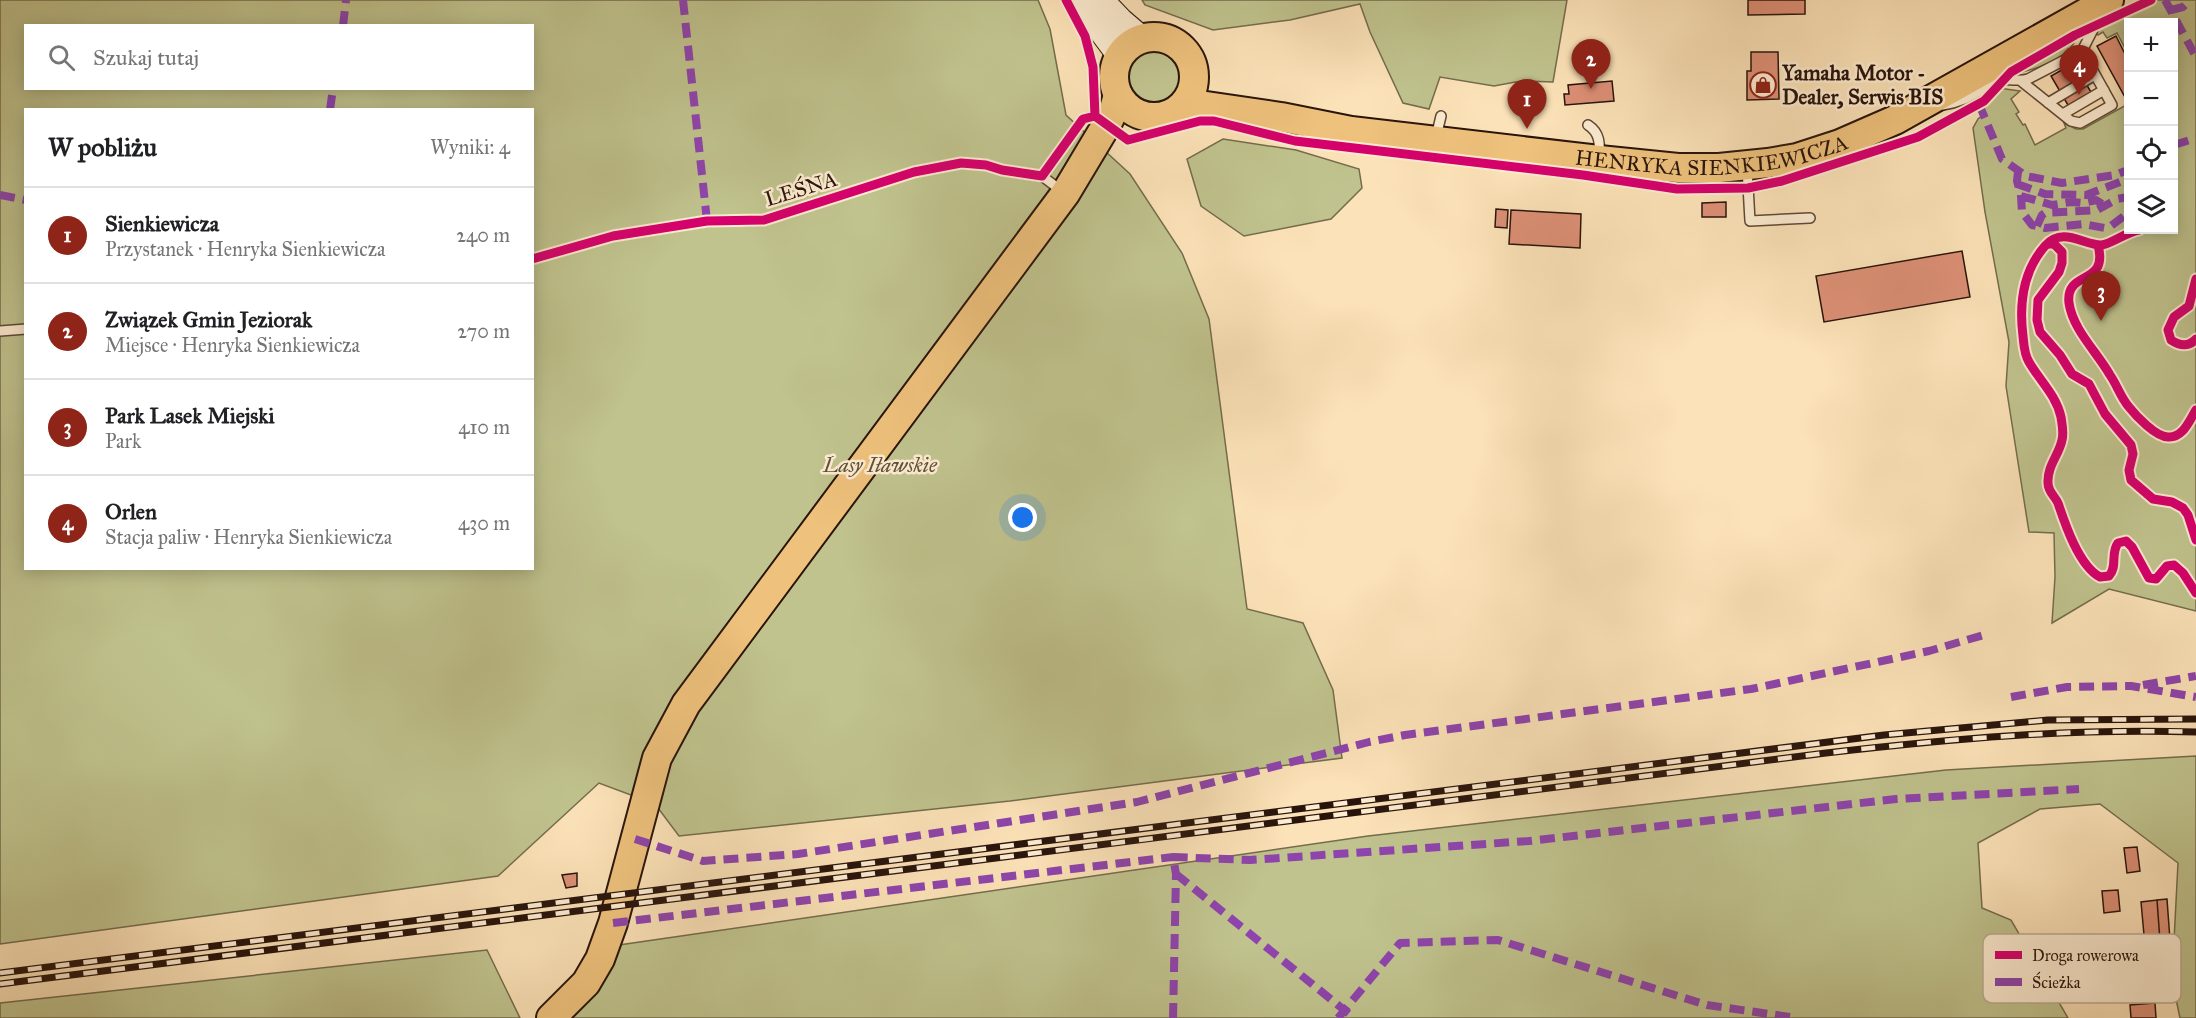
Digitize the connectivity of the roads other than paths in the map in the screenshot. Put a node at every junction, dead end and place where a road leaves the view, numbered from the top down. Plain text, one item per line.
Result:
1 (1078, 0) edge
2 (1101, 0) edge
3 (2109, 0) edge
4 (1131, 47) junction
5 (2082, 51) junction
6 (2095, 75) junction
7 (2021, 81) junction
8 (1191, 90) junction
9 (2104, 90) junction
10 (1118, 95) junction
11 (2048, 103) junction
12 (1920, 107) junction
13 (2063, 114) junction
14 (1140, 115) junction
15 (1588, 124) dead end
16 (1599, 160) junction
17 (1746, 165) junction
18 (1065, 194) junction
19 (1810, 218) dead end
20 (534, 258) edge
21 (24, 329) edge
22 (0, 331) edge
23 (551, 1018) edge

1 - 4 main road
2 - 4 main road
3 - 5 lane
3 - 12 main road, HENRYKA SIENKIEWICZA
4 - 8 main road
4 - 10 main road
5 - 6 lane
5 - 7 lane
6 - 9 lane
6 - 11 lane
7 - 11 lane
7 - 12 lane
8 - 14 main road
8 - 16 main road, HENRYKA SIENKIEWICZA
9 - 13 lane
9 - 13 lane
10 - 14 main road
10 - 18 main road
11 - 13 lane
12 - 17 main road, HENRYKA SIENKIEWICZA
14 - 18 main road
15 - 16 lane
16 - 17 main road, HENRYKA SIENKIEWICZA
17 - 19 lane
18 - 20 lane, LEŚNA
18 - 23 main road
21 - 22 lane

